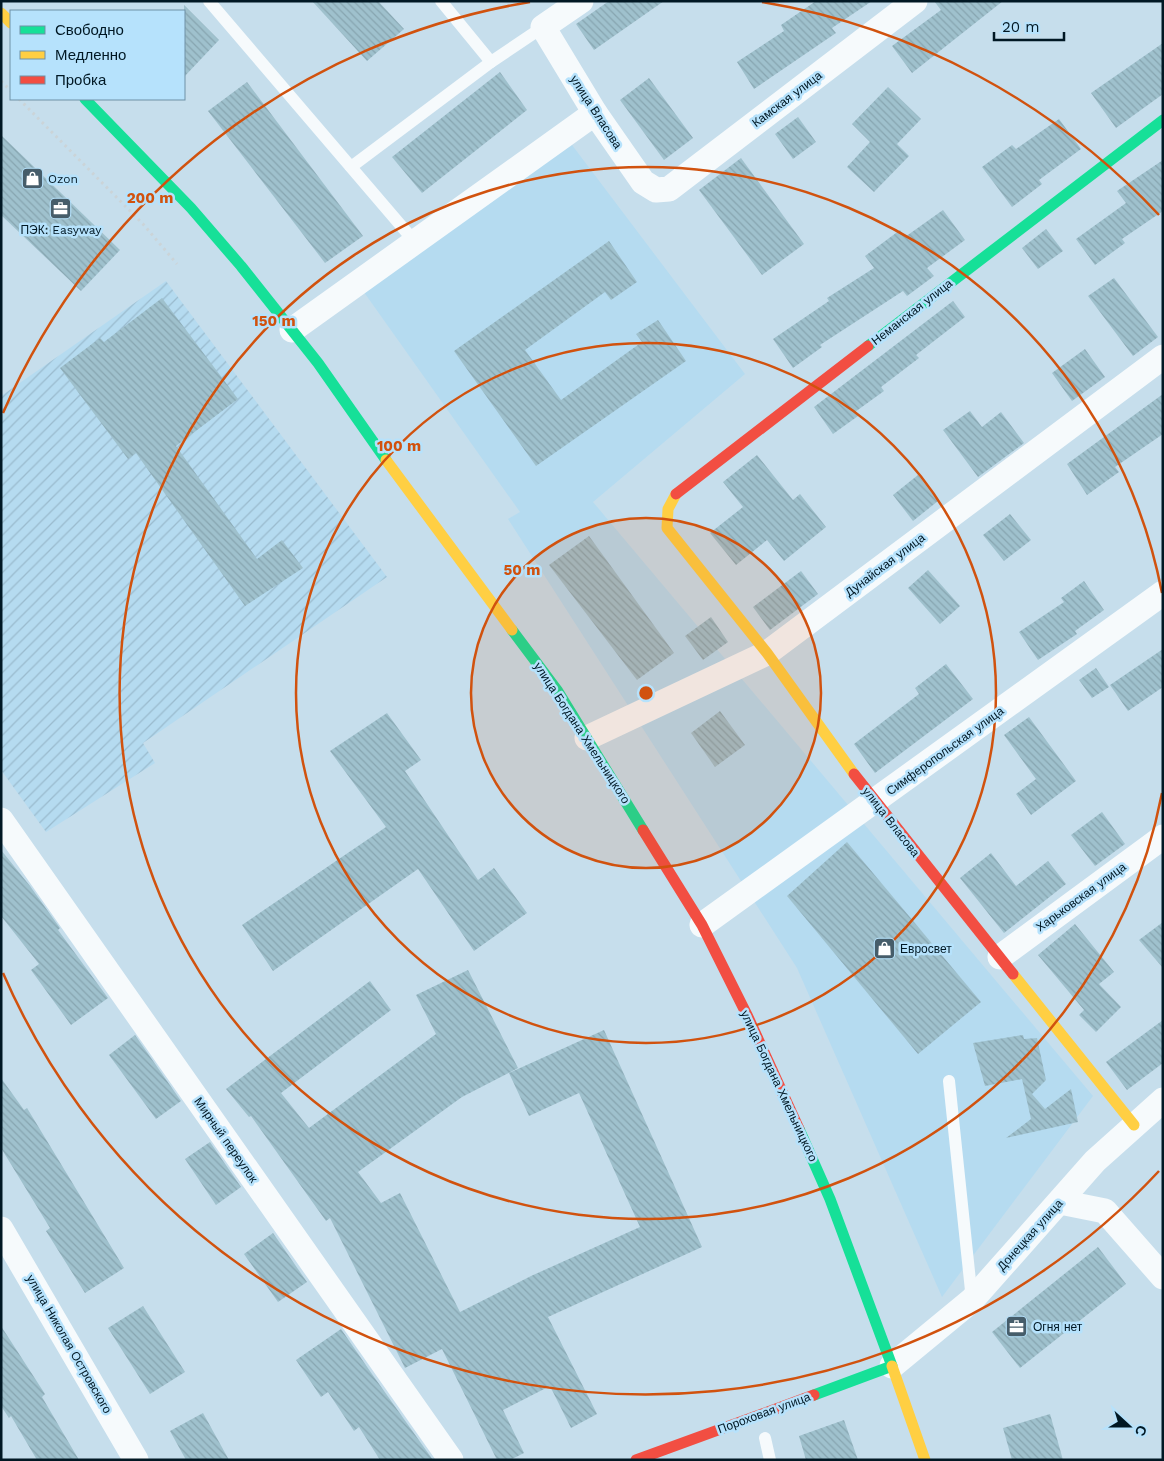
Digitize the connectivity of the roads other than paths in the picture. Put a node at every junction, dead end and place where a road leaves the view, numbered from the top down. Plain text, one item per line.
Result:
1 (209, 1) edge
2 (441, 1) edge
3 (581, 1) edge
4 (915, 1) edge
5 (1, 13) edge
6 (10, 22) edge
7 (543, 27) junction
8 (491, 62) junction
9 (86, 100) edge
10 (596, 113) junction
11 (1163, 120) edge
12 (351, 167) junction
13 (656, 190) joint
14 (415, 242) junction
15 (292, 330) junction
16 (1163, 357) edge
17 (667, 510) joint
18 (1163, 593) edge
19 (766, 653) junction
20 (587, 738) junction
21 (874, 802) junction
22 (1, 820) edge
23 (1163, 836) edge
24 (702, 925) junction
25 (1000, 957) junction
26 (949, 1081) dead end
27 (1163, 1100) edge
28 (1134, 1125) junction
29 (1060, 1202) junction
30 (1, 1229) edge
31 (1163, 1277) edge
32 (972, 1300) junction
33 (892, 1366) junction
34 (765, 1438) dead end
35 (136, 1460) edge
36 (451, 1460) edge
37 (636, 1460) edge
38 (770, 1460) edge
39 (925, 1460) edge

1 - 12 lane
2 - 8 lane
3 - 7 street
4 - 13 street, Камская улица
5 - 6 main road
7 - 8 lane
7 - 10 street, улица Власова
8 - 12 lane
9 - 15 main road, улица Богдана Хмельницкого
10 - 13 street, улица Власова
10 - 14 street
11 - 17 main road, Неманская улица
12 - 14 lane
14 - 15 street
15 - 20 main road, улица Богдана Хмельницкого
16 - 19 street, Дунайская улица
17 - 19 main road, улица Власова
18 - 21 street, Симферопольская улица
19 - 20 street, Дунайская улица
19 - 21 main road, улица Власова
20 - 24 main road, улица Богдана Хмельницкого
21 - 24 street, Симферопольская улица
21 - 25 main road, улица Власова
22 - 36 street, Мирный переулок
23 - 25 street, Харьковская улица
24 - 33 main road, улица Богдана Хмельницкого
25 - 28 main road, улица Власова
26 - 32 lane
27 - 28 street, Донецкая улица
28 - 29 street, Донецкая улица
29 - 31 street
29 - 32 street, Донецкая улица
30 - 35 street, улица Николая Островского
32 - 33 street, Донецкая улица
33 - 37 main road, Пороховая улица
33 - 39 main road, улица Богдана Хмельницкого
34 - 38 lane

